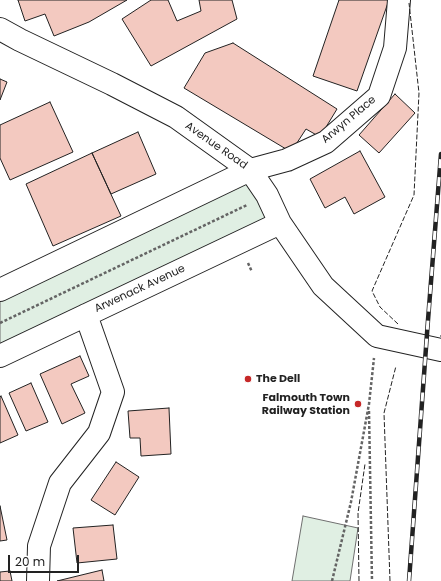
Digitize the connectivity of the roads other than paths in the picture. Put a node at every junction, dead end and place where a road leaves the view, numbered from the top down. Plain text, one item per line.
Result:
1 (399, 0) edge
2 (0, 29) edge
3 (250, 170) junction
4 (280, 223) junction
5 (0, 290) edge
6 (86, 315) junction
7 (441, 350) edge
8 (0, 356) edge
9 (38, 581) edge

1 - 3 street, Arwyn Place
2 - 3 street, Avenue Road
3 - 4 street, Avenue Road
3 - 5 street
4 - 6 street, Arwenack Avenue
4 - 7 street, Avenue Road
6 - 8 street, Arwenack Avenue
6 - 9 street

